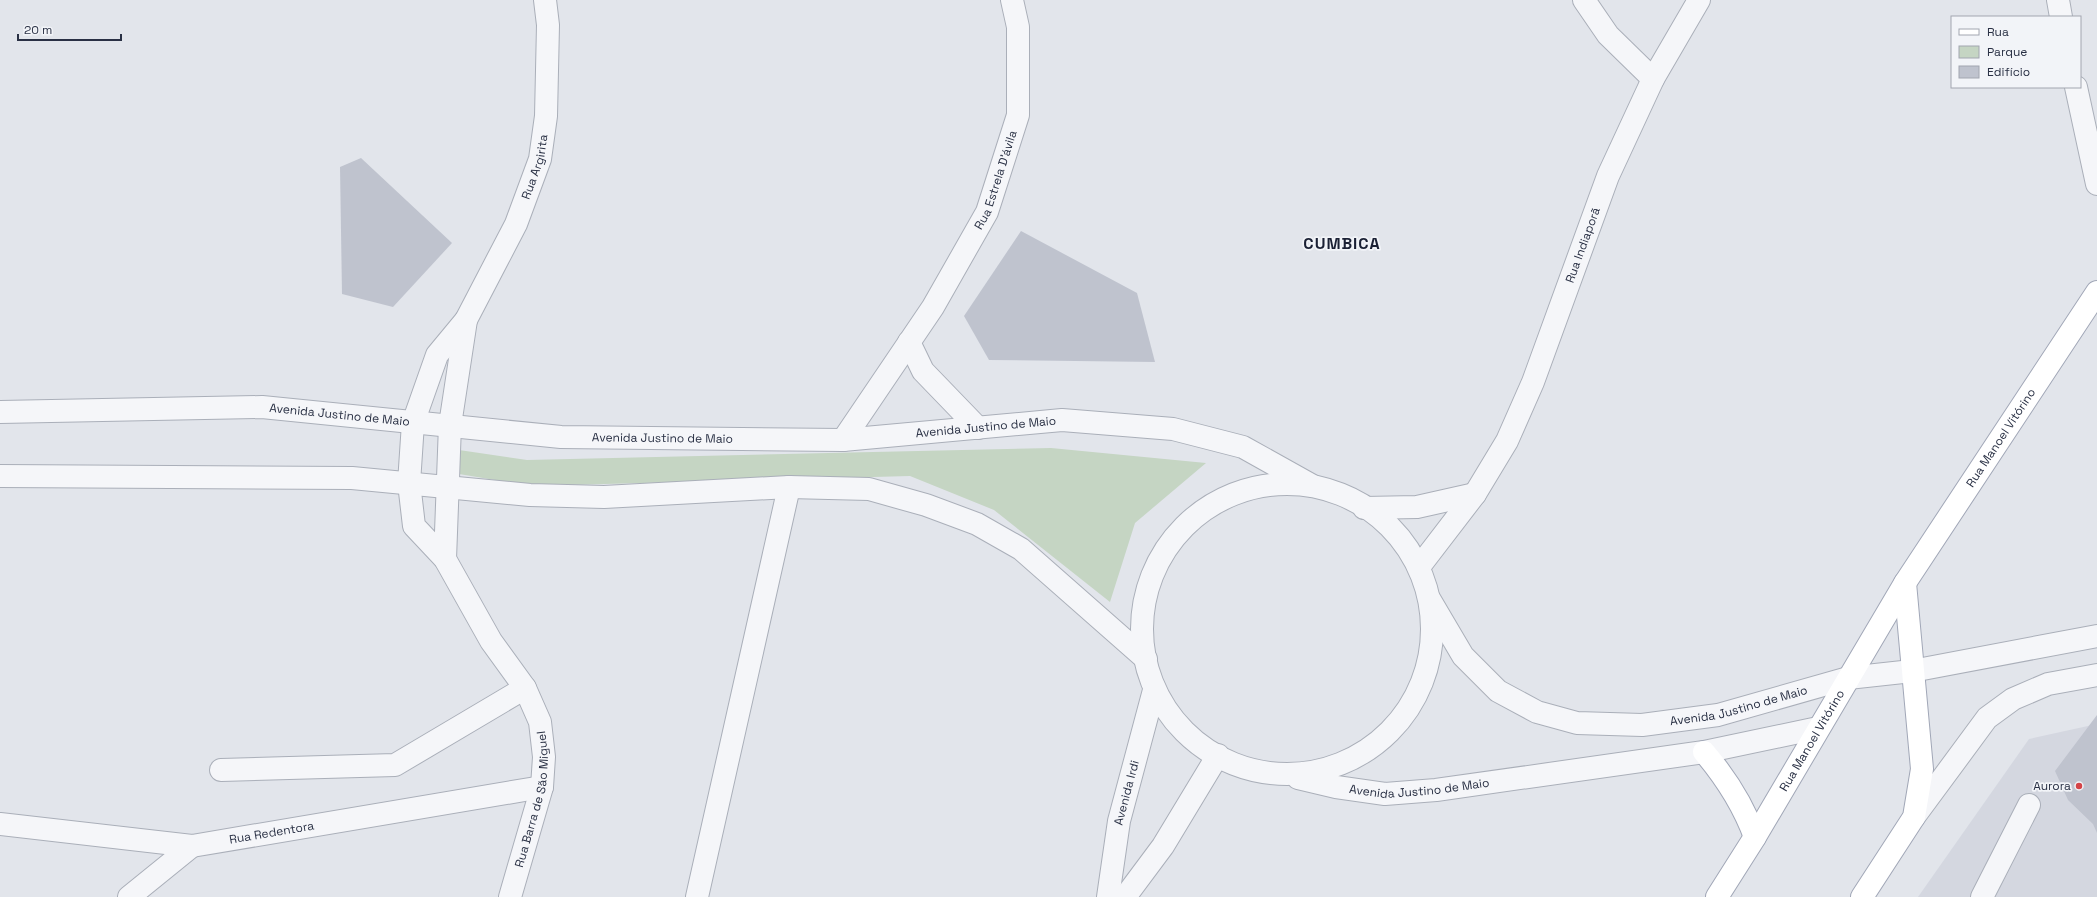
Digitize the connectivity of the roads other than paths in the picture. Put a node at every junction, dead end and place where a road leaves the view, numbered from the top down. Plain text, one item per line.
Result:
1 (545, 0) edge
2 (1012, 0) edge
3 (1584, 0) edge
4 (1699, 0) edge
5 (2058, 0) edge
6 (2061, 16) edge
7 (1653, 79) junction
8 (2076, 88) edge
9 (2090, 128) edge
10 (2097, 184) edge
11 (2097, 292) edge
12 (466, 320) junction
13 (909, 342) junction
14 (0, 412) edge
15 (412, 423) junction
16 (450, 425) junction
17 (978, 428) junction
18 (843, 440) junction
19 (0, 476) edge
20 (409, 483) junction
21 (1313, 486) junction
22 (789, 487) junction
23 (448, 488) junction
24 (1475, 494) junction
25 (1364, 508) junction
26 (445, 558) junction
27 (1419, 567) junction
28 (1905, 583) junction
29 (1429, 599) junction
30 (2097, 636) edge
31 (1146, 659) junction
32 (1912, 671) junction
33 (2097, 675) edge
34 (1848, 678) junction
35 (525, 688) junction
36 (1154, 690) junction
37 (1818, 728) junction
38 (1704, 752) junction
39 (1218, 755) junction
40 (221, 770) dead end
41 (1281, 775) junction
42 (542, 787) junction
43 (2029, 804) dead end
44 (1914, 817) junction
45 (0, 824) edge
46 (1755, 837) junction
47 (192, 846) junction
48 (129, 897) edge
49 (510, 897) edge
50 (697, 897) edge
51 (1108, 897) edge
52 (1125, 897) edge
53 (1717, 897) edge
54 (1862, 897) edge
55 (1982, 897) edge

1 - 12 street, Rua Argirita
2 - 13 street, Rua Estrela D'ávila
3 - 7 street
4 - 7 street, Rua Indiaporã
5 - 6 street
7 - 24 street, Rua Indiaporã
8 - 9 street
9 - 10 street
11 - 28 main road, Rua Manoel Vitórino
12 - 15 street, Rua Argirita
12 - 16 street, Rua Argirita
13 - 17 street
13 - 18 street, Rua Estrela D'ávila
14 - 15 street, Avenida Justino de Maio
15 - 16 street, Avenida Justino de Maio
15 - 20 street, Rua Argirita
16 - 18 street, Avenida Justino de Maio
16 - 23 street, Rua Argirita
17 - 18 street, Avenida Justino de Maio
17 - 21 street, Avenida Justino de Maio
19 - 20 street
20 - 23 street
20 - 26 street, Rua Barra de São Miguel
21 - 25 street
21 - 31 street
22 - 23 street
22 - 31 street
22 - 50 street
23 - 26 street
24 - 25 street
24 - 27 street, Rua Indiaporã
25 - 27 street
26 - 35 street, Rua Barra de São Miguel
27 - 29 street
28 - 32 main road
28 - 34 main road, Rua Manoel Vitórino
29 - 34 street, Avenida Justino de Maio
29 - 41 street
30 - 32 street, Avenida Justino de Maio
31 - 36 street
32 - 34 street, Avenida Justino de Maio
32 - 44 main road
33 - 44 street
34 - 37 main road, Rua Manoel Vitórino
35 - 40 street
35 - 42 street, Rua Barra de São Miguel
36 - 39 street, Avenida Justino de Maio
36 - 51 street, Avenida Irdi
37 - 38 street, Avenida Justino de Maio
37 - 46 main road, Rua Manoel Vitórino
38 - 41 street, Avenida Justino de Maio
38 - 46 main road
39 - 41 street, Avenida Justino de Maio
39 - 52 street
42 - 47 street, Rua Redentora
42 - 49 street, Rua Barra de São Miguel
43 - 55 street
44 - 54 main road
45 - 47 street, Rua Redentora
46 - 53 main road, Rua Manoel Vitórino
47 - 48 street

